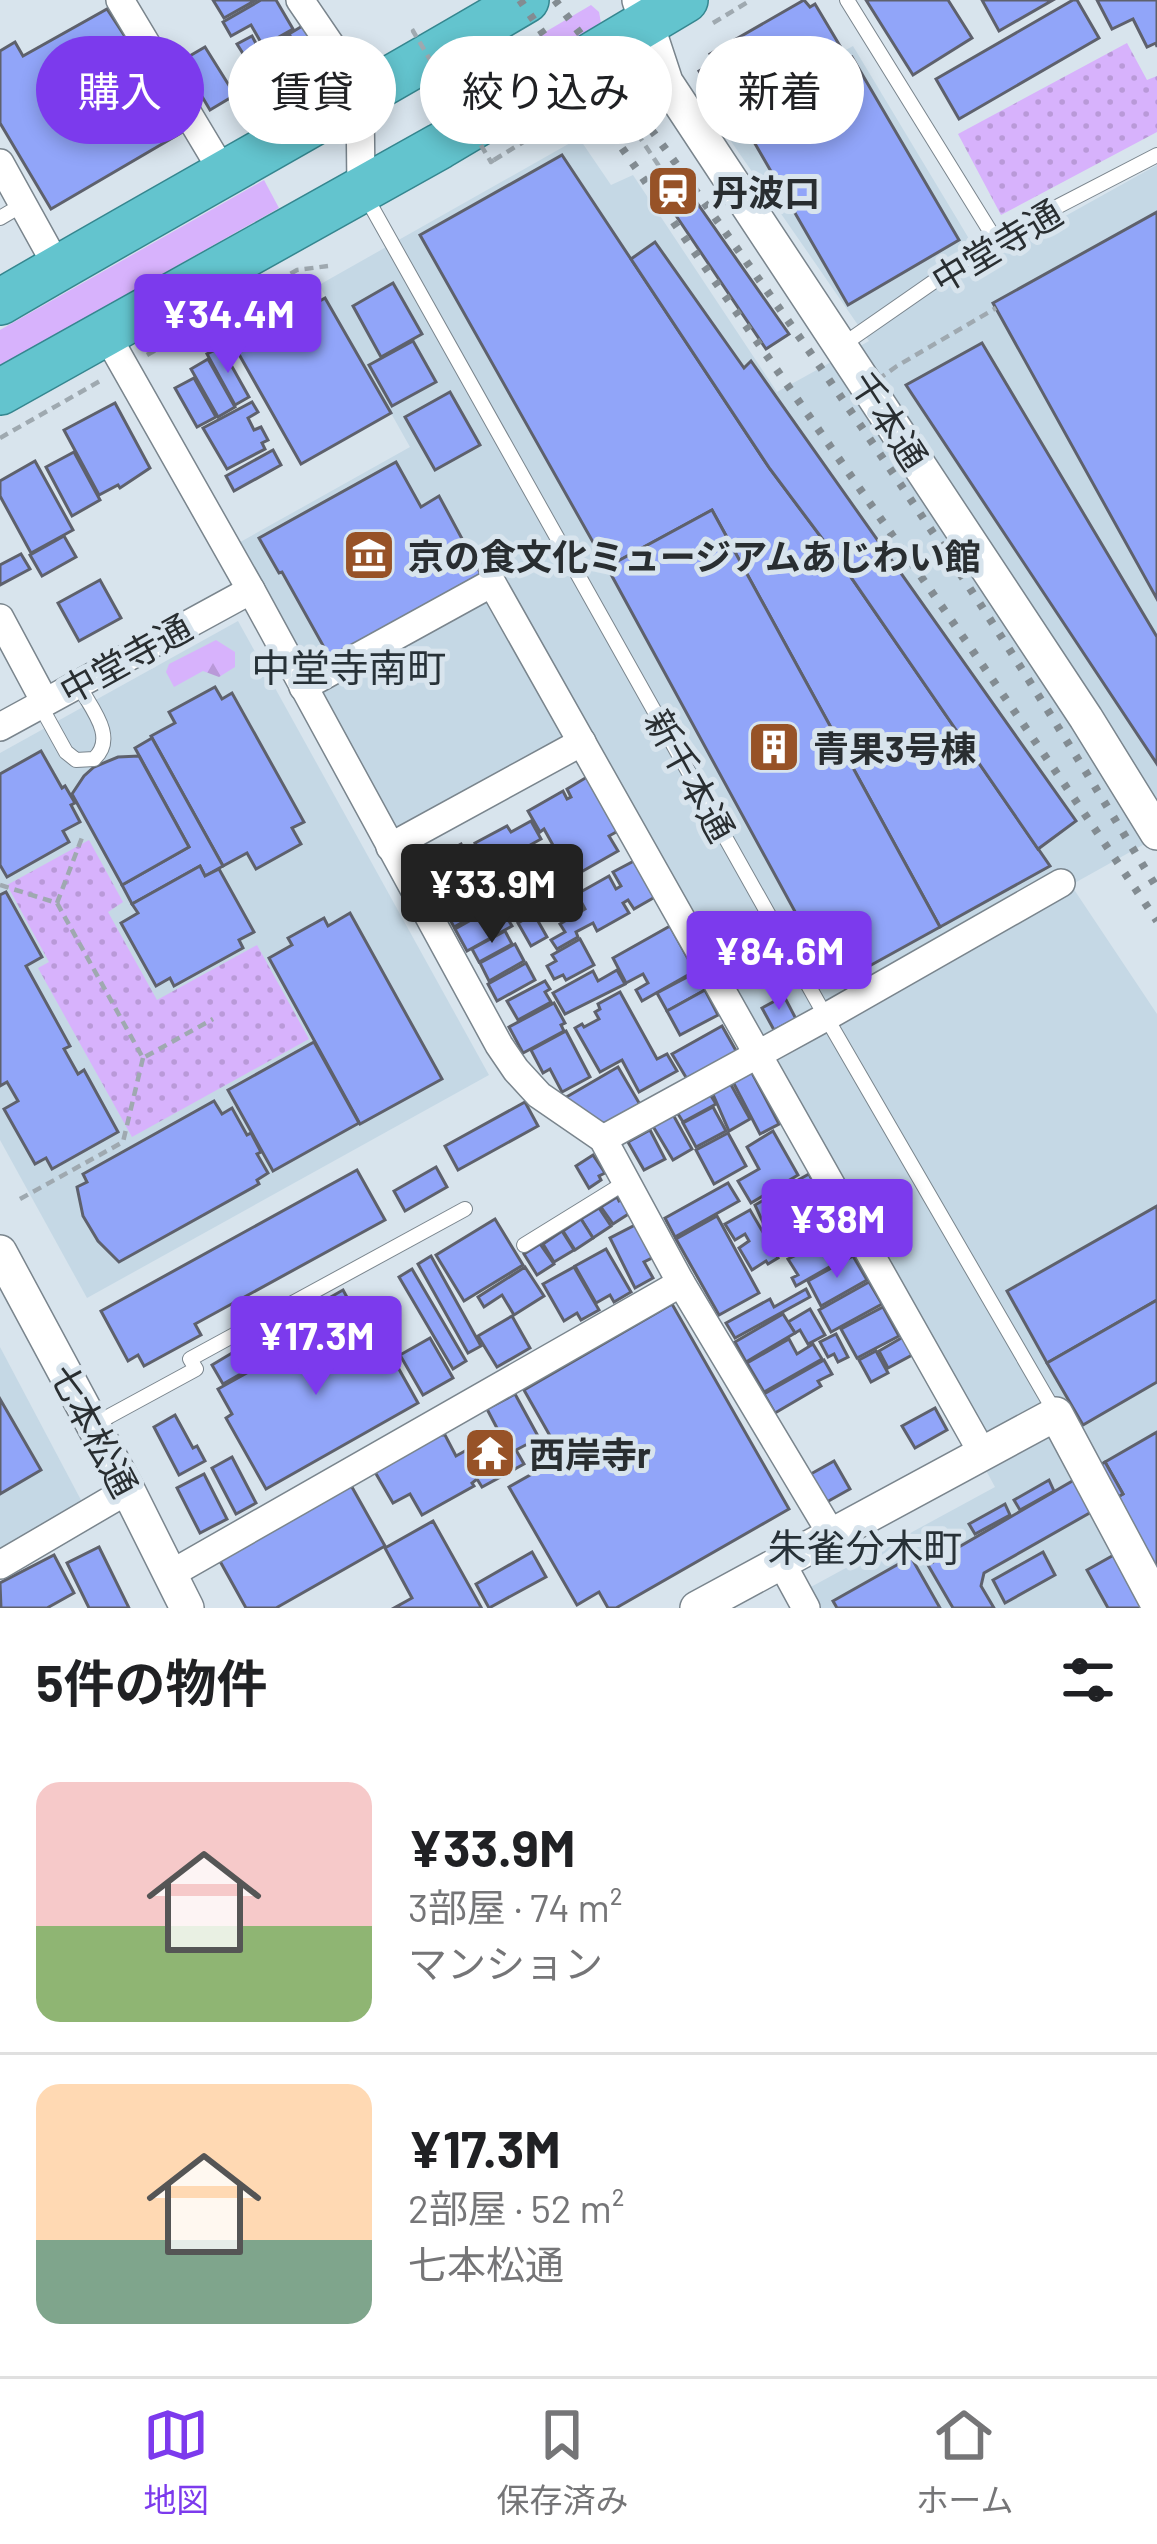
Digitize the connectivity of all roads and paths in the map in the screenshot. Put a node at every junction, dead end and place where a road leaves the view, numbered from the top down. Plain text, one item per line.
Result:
1 (120, 0) edge
2 (300, 0) edge
3 (526, 0) edge
4 (751, 0) edge
5 (848, 0) edge
6 (700, 11) edge
7 (643, 12) edge
8 (416, 30) dead end
9 (325, 36) edge
10 (420, 44) edge
11 (396, 76) edge
12 (275, 144) edge
13 (361, 144) edge
14 (479, 144) edge
15 (520, 144) edge
16 (644, 144) edge
17 (1157, 155) edge
18 (0, 163) edge
19 (661, 170) dead end
20 (224, 172) junction
21 (362, 189) junction
22 (11, 212) edge
23 (994, 239) junction
24 (328, 266) dead end
25 (58, 268) junction
26 (0, 302) edge
27 (996, 308) dead end
28 (841, 346) junction
29 (116, 350) junction
30 (0, 392) edge
31 (853, 397) dead end
32 (0, 438) edge
33 (251, 590) junction
34 (0, 618) edge
35 (78, 684) junction
36 (303, 688) junction
37 (43, 703) junction
38 (0, 727) edge
39 (582, 742) junction
40 (1157, 832) edge
41 (83, 835) dead end
42 (390, 847) junction
43 (1061, 883) dead end
44 (0, 885) edge
45 (57, 903) junction
46 (826, 1017) junction
47 (213, 1019) dead end
48 (758, 1054) junction
49 (143, 1058) junction
50 (603, 1138) junction
51 (626, 1181) junction
52 (20, 1199) dead end
53 (465, 1209) dead end
54 (524, 1245) dead end
55 (0, 1252) edge
56 (681, 1283) junction
57 (1056, 1414) junction
58 (93, 1425) junction
59 (983, 1454) junction
60 (128, 1490) junction
61 (832, 1535) junction
62 (781, 1562) junction
63 (0, 1565) edge
64 (169, 1575) junction
65 (1157, 1603) edge
66 (187, 1608) edge
67 (697, 1608) edge
68 (806, 1608) edge

1 - 20 street
2 - 9 street, 新千本通
3 - 11 highway
4 - 6 path
5 - 23 lane
6 - 7 highway
7 - 21 highway
7 - 28 street, 千本通
8 - 10 path, bridge
12 - 20 highway
13 - 21 street, 新千本通
14 - 15 path, bridge
16 - 19 path
17 - 23 lane, 中堂寺通
18 - 22 street
20 - 25 highway
21 - 29 highway
21 - 46 lane, 新千本通
22 - 25 street
23 - 28 lane, 中堂寺通
24 - 29 path
25 - 26 highway
27 - 31 path, bridge
28 - 40 street, 千本通
29 - 30 highway
29 - 32 path
29 - 33 street
33 - 35 street, 中堂寺通
33 - 36 street
34 - 37 street
35 - 37 street, 中堂寺通
35 - 37 lane
36 - 39 street
36 - 42 street
37 - 38 street, 中堂寺通
39 - 42 street
39 - 48 street
41 - 45 path
42 - 50 street
43 - 46 street
44 - 45 path
45 - 49 path
46 - 48 street
46 - 57 lane, 新千本通
47 - 49 path
48 - 50 street
48 - 59 street
49 - 52 path
50 - 51 street
51 - 54 lane
51 - 56 street
53 - 58 lane
55 - 58 street, 七本松通
56 - 61 street
56 - 64 street
57 - 59 street
57 - 65 street, 新千本通
58 - 60 street, 七本松通
59 - 61 street
60 - 63 street
60 - 64 street, 七本松通
61 - 62 street
62 - 67 street
62 - 68 street
64 - 66 street, 七本松通

